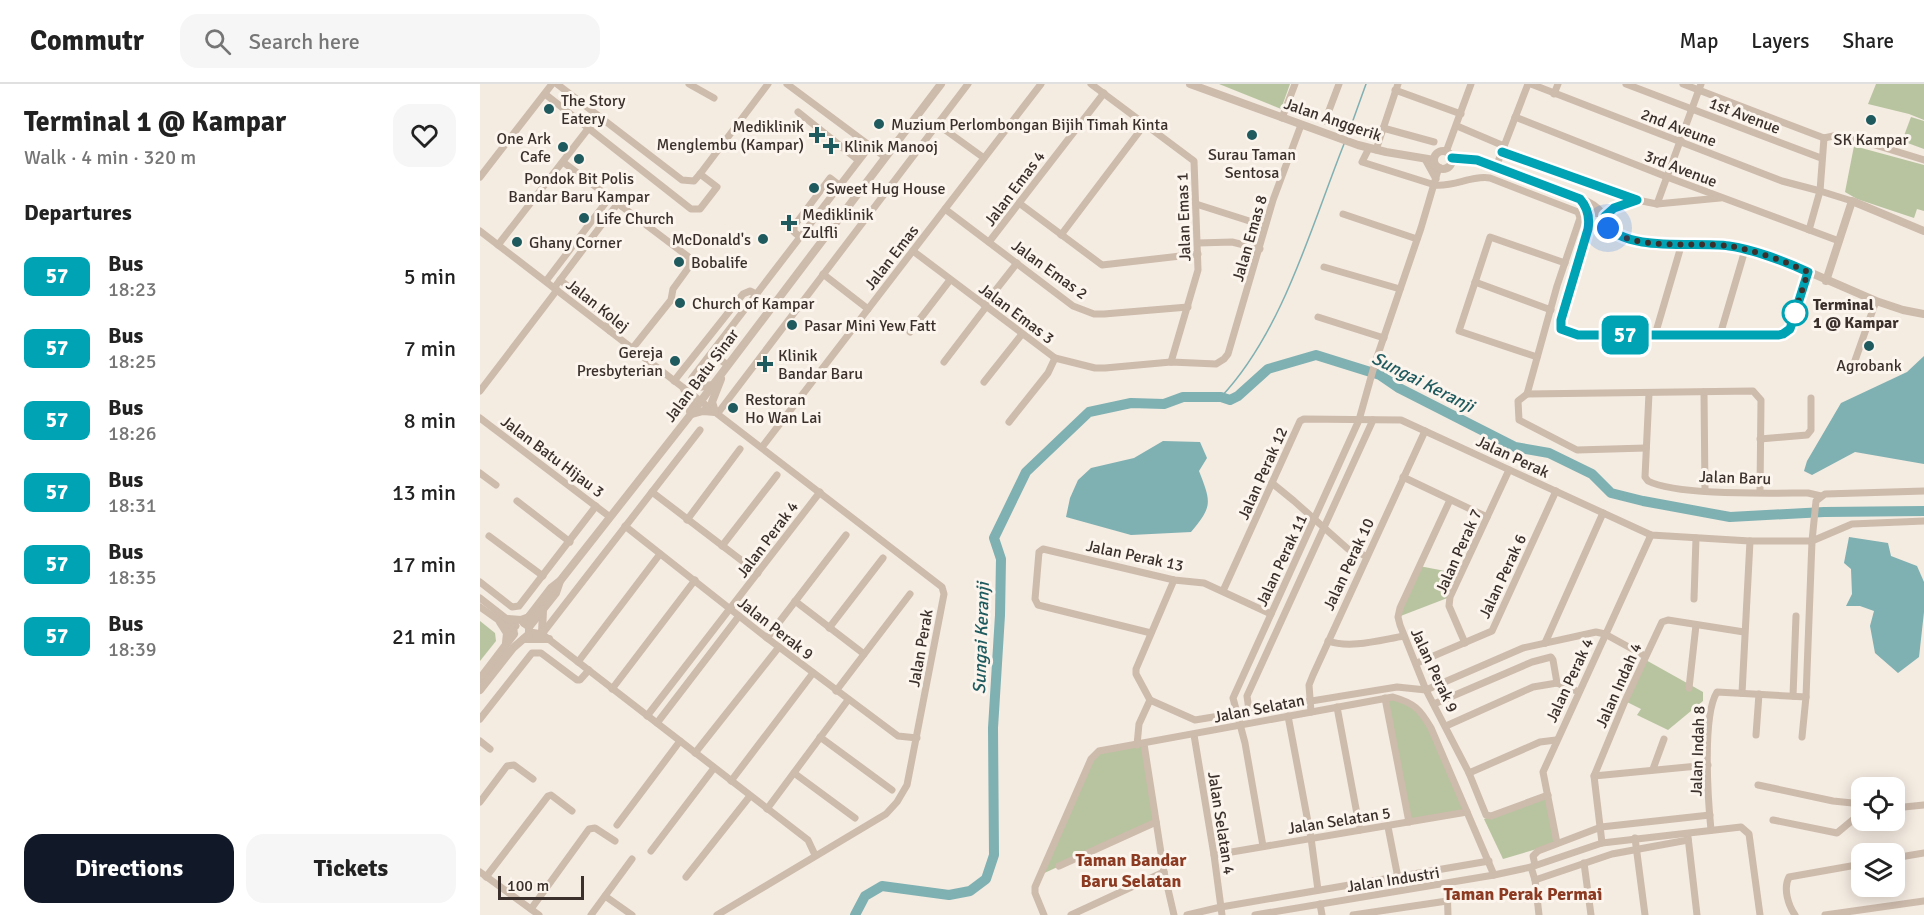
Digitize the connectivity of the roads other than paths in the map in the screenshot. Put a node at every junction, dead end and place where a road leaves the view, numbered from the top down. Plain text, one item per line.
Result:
1 (552, 84) edge
2 (557, 84) edge
3 (689, 84) edge
4 (768, 84) edge
5 (787, 84) edge
6 (941, 84) edge
7 (968, 84) edge
8 (1041, 84) edge
9 (1091, 84) edge
10 (1190, 84) edge
11 (1295, 84) edge
12 (1339, 84) edge
13 (1471, 84) edge
14 (1529, 84) edge
15 (1558, 84) edge
16 (1626, 84) edge
17 (1683, 84) edge
18 (1206, 86) edge
19 (1396, 87) edge
20 (1700, 87) edge
21 (1104, 93) junction
22 (544, 94) junction
23 (1554, 94) junction
24 (714, 98) dead end
25 (1691, 109) junction
26 (798, 112) dead end
27 (1461, 114) junction
28 (598, 116) junction
29 (1515, 117) junction
30 (1282, 118) junction
31 (1325, 121) dead end
32 (938, 124) junction
33 (1145, 124) junction
34 (1301, 124) junction
35 (1457, 126) junction
36 (1383, 128) junction
37 (588, 129) junction
38 (1824, 138) junction
39 (1434, 142) dead end
40 (1679, 142) junction
41 (870, 146) junction
42 (1373, 149) junction
43 (1503, 149) junction
44 (1449, 155) junction
45 (885, 157) junction
46 (984, 158) junction
47 (1821, 158) junction
48 (1425, 159) junction
49 (858, 160) junction
50 (1924, 160) edge
51 (563, 162) junction
52 (1437, 164) junction
53 (1496, 167) junction
54 (700, 174) junction
55 (480, 177) edge
56 (1666, 177) junction
57 (1436, 182) junction
58 (1535, 182) junction
59 (839, 185) junction
60 (1820, 190) junction
61 (1530, 194) junction
62 (1723, 198) junction
63 (1580, 199) junction
64 (608, 200) junction
65 (1637, 200) junction
66 (1852, 201) junction
67 (1019, 203) junction
68 (1196, 204) junction
69 (1657, 204) junction
70 (616, 206) junction
71 (945, 209) junction
72 (1342, 214) dead end
73 (1589, 220) junction
74 (1602, 222) junction
75 (1265, 226) junction
76 (1809, 230) junction
77 (480, 231) edge
78 (1924, 231) edge
79 (1061, 235) junction
80 (800, 237) junction
81 (1417, 239) junction
82 (1839, 241) junction
83 (989, 242) junction
84 (1198, 243) junction
85 (1682, 243) junction
86 (498, 244) junction
87 (1584, 244) junction
88 (1260, 249) junction
89 (1745, 250) junction
90 (913, 251) junction
91 (1198, 255) junction
92 (1017, 263) junction
93 (1565, 263) junction
94 (1324, 267) dead end
95 (1808, 272) junction
96 (823, 274) junction
97 (548, 279) junction
98 (950, 280) junction
99 (1826, 281) junction
100 (1475, 282) junction
101 (557, 285) junction
102 (1400, 289) junction
103 (756, 294) junction
104 (1876, 301) junction
105 (985, 306) junction
106 (1188, 307) junction
107 (868, 309) junction
108 (1551, 310) junction
109 (1924, 314) edge
110 (1318, 316) dead end
111 (910, 332) dead end
112 (1022, 334) junction
113 (1655, 335) junction
114 (1719, 335) junction
115 (1384, 338) junction
116 (632, 349) junction
117 (711, 354) junction
118 (1538, 357) junction
119 (1055, 358) junction
120 (1224, 359) joint
121 (944, 362) dead end
122 (1171, 362) junction
123 (726, 367) junction
124 (1852, 369) dead end
125 (692, 378) dead end
126 (675, 381) junction
127 (984, 382) dead end
128 (713, 385) junction
129 (684, 389) junction
130 (480, 391) edge
131 (1704, 392) junction
132 (1649, 393) junction
133 (1527, 394) junction
134 (1810, 398) dead end
135 (700, 401) junction
136 (716, 412) junction
137 (689, 416) junction
138 (480, 418) edge
139 (1359, 420) junction
140 (1373, 420) junction
141 (1009, 422) dead end
142 (700, 430) dead end
143 (1425, 431) junction
144 (1760, 439) junction
145 (762, 447) junction
146 (1646, 448) junction
147 (740, 449) dead end
148 (1509, 470) junction
149 (480, 473) edge
150 (777, 475) dead end
151 (1403, 477) junction
152 (1272, 483) junction
153 (496, 485) dead end
154 (1556, 491) junction
155 (1705, 491) junction
156 (1924, 491) edge
157 (652, 492) junction
158 (820, 492) junction
159 (1760, 492) junction
160 (1821, 496) junction
161 (1450, 500) junction
162 (517, 501) dead end
163 (596, 506) junction
164 (1603, 513) junction
165 (610, 517) junction
166 (1487, 517) junction
167 (1315, 519) junction
168 (687, 520) junction
169 (1924, 521) edge
170 (625, 526) junction
171 (1323, 527) junction
172 (846, 535) dead end
173 (1651, 535) junction
174 (489, 536) dead end
175 (1696, 538) junction
176 (1750, 541) junction
177 (1812, 541) junction
178 (570, 542) junction
179 (723, 546) junction
180 (660, 554) junction
181 (1366, 556) junction
182 (883, 558) dead end
183 (758, 573) junction
184 (543, 576) junction
185 (695, 580) junction
186 (1174, 580) junction
187 (561, 581) junction
188 (480, 582) edge
189 (1223, 591) junction
190 (910, 594) dead end
191 (480, 598) edge
192 (1694, 599) dead end
193 (795, 602) junction
194 (480, 607) edge
195 (544, 609) junction
196 (730, 610) junction
197 (1270, 614) junction
198 (739, 616) junction
199 (1796, 616) dead end
200 (503, 620) junction
201 (1696, 625) junction
202 (829, 628) junction
203 (522, 630) junction
204 (1744, 632) junction
205 (1151, 633) junction
206 (1605, 634) junction
207 (1404, 636) junction
208 (546, 637) junction
209 (767, 638) junction
210 (1328, 641) junction
211 (1465, 643) junction
212 (1545, 643) junction
213 (506, 646) junction
214 (779, 646) junction
215 (864, 654) junction
216 (1646, 656) junction
217 (578, 662) junction
218 (1417, 663) junction
219 (589, 670) junction
220 (813, 673) junction
221 (480, 679) edge
222 (1557, 683) junction
223 (612, 688) junction
224 (1689, 688) dead end
225 (480, 690) edge
226 (1426, 690) junction
227 (836, 691) junction
228 (1579, 692) junction
229 (1742, 693) junction
230 (1759, 694) junction
231 (1793, 696) junction
232 (1806, 697) junction
233 (1384, 698) junction
234 (848, 700) junction
235 (1150, 700) junction
236 (1309, 701) junction
237 (1434, 704) junction
238 (1337, 707) junction
239 (1249, 710) junction
240 (1311, 712) junction
241 (1236, 713) junction
242 (647, 716) junction
243 (1288, 716) junction
244 (480, 719) edge
245 (657, 723) junction
246 (1240, 725) junction
247 (1446, 726) junction
248 (1194, 735) junction
249 (1756, 735) dead end
250 (820, 737) junction
251 (1802, 737) dead end
252 (917, 738) junction
253 (1664, 739) dead end
254 (1556, 740) junction
255 (480, 741) edge
256 (680, 741) junction
257 (1140, 744) junction
258 (490, 749) dead end
259 (695, 753) junction
260 (1708, 765) junction
261 (714, 768) junction
262 (1653, 769) junction
263 (794, 773) junction
264 (1469, 773) junction
265 (1594, 776) junction
266 (533, 779) dead end
267 (731, 781) junction
268 (1758, 785) dead end
269 (892, 790) dead end
270 (1548, 795) junction
271 (750, 796) junction
272 (480, 802) edge
273 (1851, 803) edge
274 (1924, 805) edge
275 (1905, 807) edge
276 (767, 809) junction
277 (572, 811) dead end
278 (1467, 812) junction
279 (1710, 815) junction
280 (855, 818) dead end
281 (1773, 820) dead end
282 (1851, 821) edge
283 (1156, 822) junction
284 (1409, 822) junction
285 (617, 825) dead end
286 (1388, 827) junction
287 (1601, 827) junction
288 (1360, 830) junction
289 (1712, 830) junction
290 (1688, 832) junction
291 (1311, 838) junction
292 (1635, 838) junction
293 (1688, 840) junction
294 (615, 841) dead end
295 (1557, 843) junction
296 (1602, 843) junction
297 (1263, 846) junction
298 (1637, 848) junction
299 (651, 851) dead end
300 (1924, 853) edge
301 (815, 855) junction
302 (1214, 855) junction
303 (1905, 856) edge
304 (632, 859) dead end
305 (1489, 861) junction
306 (1584, 863) junction
307 (1059, 866) dead end
308 (1533, 866) junction
309 (1851, 866) edge
310 (1164, 873) junction
311 (483, 874) edge
312 (1494, 875) junction
313 (686, 878) dead end
314 (1398, 878) junction
315 (1535, 880) junction
316 (1447, 885) junction
317 (1318, 890) junction
318 (605, 896) junction
319 (1447, 901) junction
320 (1924, 901) edge
321 (1320, 904) junction
322 (1221, 907) junction
323 (531, 909) junction
324 (1397, 911) edge
325 (539, 915) edge
326 (591, 915) edge
327 (632, 915) edge
328 (717, 915) edge
329 (1044, 915) edge
330 (1071, 915) edge
331 (1174, 915) edge
332 (1187, 915) edge
333 (1222, 915) edge
334 (1255, 915) edge
335 (1322, 915) edge
336 (1357, 915) edge
337 (1448, 915) edge
338 (1539, 915) edge
339 (1591, 915) edge
340 (1645, 915) edge
341 (1697, 915) edge
342 (1760, 915) edge
343 (1795, 915) edge
344 (1825, 915) edge

1 - 22 street
2 - 28 street
3 - 24 street
4 - 54 street
5 - 41 street
6 - 45 street, Jalan Batu Sinar
7 - 32 street
8 - 46 street, Jalan Emas
9 - 21 street, Jalan Emas 1
10 - 18 street, Jalan Anggerik
11 - 30 street
12 - 31 street
13 - 27 street
14 - 23 street, 2nd Aveune
14 - 29 street
15 - 23 street
16 - 25 street, 1st Avenue
17 - 20 street
18 - 30 street, Jalan Anggerik
19 - 27 street
19 - 36 street
20 - 25 street
20 - 38 street
21 - 33 street, Jalan Emas 1
21 - 67 street, Jalan Emas 4
22 - 37 street
22 - 55 street
23 - 40 street, 2nd Aveune
25 - 40 street
25 - 47 street, 1st Avenue
26 - 49 street
27 - 35 street
28 - 37 street
28 - 54 street
29 - 43 street
29 - 56 street, 3rd Avenue
30 - 34 street, Jalan Anggerik
32 - 46 street
32 - 96 street
33 - 68 street, Jalan Emas 1
33 - 79 street
34 - 42 street, Jalan Anggerik
34 - 75 street, Jalan Emas 8
35 - 43 street
35 - 44 street
36 - 39 street
36 - 42 street
37 - 51 street
37 - 54 street
38 - 47 street
38 - 50 street
40 - 56 street
40 - 60 street, 2nd Aveune
41 - 45 street
41 - 49 street, Jalan Batu Sinar
42 - 48 street, Jalan Anggerik
42 - 57 street
43 - 53 street
43 - 65 street
44 - 52 street
44 - 52 street
44 - 53 street
45 - 123 street, Jalan Batu Sinar
46 - 71 street, Jalan Emas
47 - 60 street
48 - 52 street, Jalan Anggerik
48 - 57 street
49 - 59 street, Jalan Batu Sinar
51 - 64 street
51 - 86 street
52 - 57 street, Jalan Perak 11
53 - 58 street
56 - 62 street, 3rd Avenue
56 - 69 street
57 - 61 street
57 - 81 street, Jalan Perak 11
58 - 61 street
58 - 63 street
59 - 80 street, Jalan Batu Sinar
59 - 80 street
60 - 66 street, 2nd Aveune
60 - 76 street
61 - 93 street
62 - 69 street
62 - 76 street, 3rd Avenue
63 - 73 street
63 - 74 street
64 - 70 street
64 - 97 street
65 - 69 street
65 - 74 street
66 - 78 street
66 - 82 street
67 - 79 street
67 - 83 street, Jalan Emas 4
68 - 75 street
68 - 84 street, Jalan Emas 1
70 - 101 street
70 - 116 street
71 - 83 street, Jalan Emas 2
71 - 90 street, Jalan Emas
72 - 81 street
73 - 74 street
73 - 74 street
73 - 87 street
74 - 85 street
74 - 87 street
75 - 88 street, Jalan Emas 8
76 - 82 street, 3rd Avenue
77 - 86 street, Jalan Kolej
79 - 91 street
80 - 103 street, Jalan Batu Sinar
81 - 102 street, Jalan Perak 11
82 - 99 street
83 - 92 street, Jalan Emas 2
84 - 88 street
84 - 91 street, Jalan Emas 1
85 - 89 street
85 - 113 street
86 - 97 street, Jalan Kolej
87 - 113 street
88 - 120 street, Jalan Emas 8
89 - 95 street
89 - 114 street
90 - 98 street, Jalan Emas 3
90 - 107 street, Jalan Emas
91 - 106 street, Jalan Emas 1
92 - 105 street
92 - 106 street, Jalan Emas 2
93 - 100 street
93 - 108 street
94 - 102 street
95 - 99 street
95 - 114 street
96 - 107 street
96 - 136 street
97 - 101 street, Jalan Kolej
98 - 105 street, Jalan Emas 3
98 - 111 street
99 - 104 street
100 - 108 street
100 - 118 street
101 - 116 street, Jalan Kolej
101 - 130 street
102 - 115 street, Jalan Perak 11
103 - 117 street
103 - 126 street, Jalan Batu Sinar
104 - 109 street
104 - 124 street
105 - 112 street, Jalan Emas 3
105 - 121 street
106 - 122 street, Jalan Emas 1
107 - 145 street, Jalan Emas
108 - 118 street
110 - 115 street
112 - 119 street, Jalan Emas 3
112 - 127 street
113 - 114 street
115 - 139 street, Jalan Perak 11
116 - 126 street, Jalan Kolej
117 - 123 street
117 - 125 street
118 - 133 street
119 - 122 street, Jalan Emas 3
119 - 141 street
120 - 122 street, Jalan Emas 3
123 - 128 street, Jalan Batu Sinar
123 - 136 street
126 - 129 street, Jalan Kolej
128 - 129 street
128 - 135 street, Jalan Batu Sinar
129 - 135 street, Jalan Kolej
129 - 137 street
131 - 132 street
131 - 144 street
131 - 155 street
132 - 133 street
132 - 146 street
133 - 146 street
134 - 144 street
135 - 136 street, Jalan Perak
135 - 137 street, Jalan Batu Sinar
136 - 137 street
136 - 145 street, Jalan Perak
137 - 165 street, Jalan Batu Sinar
138 - 163 street, Jalan Batu Hijau 3
139 - 140 street, Jalan Perak
139 - 152 street, Jalan Perak 12
139 - 167 street, Jalan Perak 11
140 - 143 street, Jalan Perak
140 - 171 street, Jalan Perak 11
142 - 157 street, Jalan Batu Sinar
143 - 148 street, Jalan Perak
143 - 151 street, Jalan Perak 10
144 - 159 street
145 - 158 street, Jalan Perak
146 - 155 street, Jalan Baru
147 - 168 street
148 - 154 street, Jalan Perak
148 - 166 street, Jalan Perak 7
149 - 153 street
150 - 179 street
151 - 161 street
151 - 181 street, Jalan Perak 10
152 - 167 street
152 - 189 street, Jalan Perak 12
154 - 164 street, Jalan Perak
154 - 211 street, Jalan Perak 6
155 - 159 street, Jalan Baru
156 - 160 street, Jalan Baru
157 - 168 street
157 - 170 street, Jalan Batu Sinar
158 - 183 street, Jalan Perak 4
158 - 252 street, Jalan Perak
159 - 160 street, Jalan Baru
160 - 177 street
161 - 166 street
161 - 207 street, Jalan Perak 9
162 - 178 street
163 - 165 street, Jalan Batu Hijau 3
163 - 178 street
164 - 173 street, Jalan Perak
164 - 212 street
165 - 187 street, Jalan Batu Sinar
166 - 211 street, Jalan Perak 7
167 - 171 street
167 - 197 street, Jalan Perak 11
168 - 179 street
169 - 177 street
170 - 180 street, Jalan Perak 9
170 - 208 street, Jalan Batu Sinar
171 - 181 street
171 - 239 street, Jalan Perak 11
172 - 193 street
173 - 175 street
173 - 206 street, Jalan Perak 4
174 - 184 street
175 - 176 street
175 - 192 street
176 - 177 street
176 - 204 street
177 - 232 street
178 - 184 street
179 - 183 street
180 - 185 street, Jalan Perak 9
180 - 217 street
181 - 210 street, Jalan Perak 10
182 - 202 street
183 - 196 street, Jalan Perak 4
184 - 188 street
185 - 196 street, Jalan Perak 9
185 - 223 street
186 - 189 street, Jalan Perak 13
186 - 205 street
186 - 205 street, Jalan Perak 13
187 - 195 street
187 - 203 street, Jalan Batu Sinar
189 - 197 street, Jalan Perak 13
190 - 215 street
191 - 200 street
193 - 202 street
193 - 209 street
194 - 200 street
195 - 203 street
195 - 208 street
196 - 198 street, Jalan Perak 9
196 - 242 street, Jalan Perak 4
197 - 241 street, Jalan Perak 11
198 - 209 street, Jalan Perak 9
198 - 245 street
199 - 231 street
200 - 203 street
200 - 203 street
200 - 213 street
201 - 204 street, Jalan Indah 4
201 - 216 street, Jalan Indah 4
201 - 224 street
202 - 215 street
203 - 208 street
203 - 213 street, Jalan Batu Sinar
203 - 225 street, Jalan Batu Sinar
204 - 229 street
205 - 235 street
206 - 212 street
206 - 216 street
206 - 228 street, Jalan Perak 4
207 - 210 street
207 - 218 street, Jalan Perak 9
208 - 217 street
209 - 214 street, Jalan Perak 9
210 - 236 street, Jalan Perak 10
211 - 218 street, Jalan Perak 6
212 - 226 street
213 - 221 street, Jalan Batu Sinar
214 - 220 street, Jalan Perak 9
214 - 259 street
215 - 227 street
216 - 265 street, Jalan Indah 4
217 - 219 street
218 - 226 street, Jalan Perak 9
219 - 223 street
219 - 244 street
220 - 227 street, Jalan Perak 9
220 - 267 street
222 - 228 street
222 - 237 street
222 - 247 street
223 - 242 street
226 - 236 street
226 - 237 street, Jalan Perak 9
227 - 234 street, Jalan Perak 9
228 - 254 street, Jalan Perak 4
229 - 230 street, Jalan Indah 8
229 - 260 street, Jalan Indah 8
230 - 231 street, Jalan Indah 8
230 - 249 street
231 - 232 street, Jalan Indah 8
232 - 251 street
233 - 238 street, Jalan Selatan
233 - 278 street, Jalan Selatan
233 - 284 street
234 - 250 street
234 - 252 street, Jalan Perak 9
235 - 241 street
235 - 257 street
236 - 239 street
236 - 240 street, Jalan Perak 10
237 - 247 street, Jalan Perak 9
238 - 240 street, Jalan Selatan
238 - 288 street
239 - 241 street
240 - 243 street, Jalan Selatan
241 - 246 street
242 - 245 street
243 - 246 street, Jalan Selatan
243 - 291 street
245 - 256 street
246 - 248 street, Jalan Selatan
246 - 297 street
247 - 264 street, Jalan Perak 9
248 - 257 street, Jalan Selatan
248 - 302 street, Jalan Selatan 4
250 - 263 street
250 - 269 street
252 - 301 street, Jalan Perak
253 - 262 street
254 - 264 street
254 - 270 street, Jalan Perak 4
255 - 258 street
256 - 259 street
256 - 285 street
257 - 283 street
257 - 329 street, Jalan Selatan
259 - 261 street
260 - 262 street
260 - 279 street, Jalan Indah 8
261 - 267 street
261 - 299 street
262 - 265 street
263 - 276 street
263 - 280 street
264 - 270 street, Jalan Perak 9
265 - 287 street
266 - 272 street
267 - 271 street
268 - 273 street
270 - 295 street, Jalan Perak 4
271 - 276 street
271 - 313 street
274 - 275 street
276 - 301 street
277 - 311 street
278 - 284 street, Jalan Selatan 5
278 - 305 street, Jalan Selatan
279 - 287 street
279 - 289 street, Jalan Indah 8
281 - 282 street
283 - 307 street
283 - 310 street
284 - 286 street, Jalan Selatan 5
286 - 288 street, Jalan Selatan 5
286 - 314 street
287 - 295 street
287 - 296 street
288 - 291 street, Jalan Selatan 5
289 - 290 street, Jalan Industri
289 - 342 street, Jalan Industri
290 - 292 street, Jalan Industri
290 - 293 street
291 - 297 street, Jalan Selatan 5
291 - 317 street
292 - 296 street, Jalan Industri
292 - 298 street
293 - 298 street
293 - 341 street
294 - 323 street
295 - 308 street
296 - 308 street, Jalan Industri
297 - 302 street, Jalan Selatan 5
298 - 306 street
298 - 340 street
300 - 303 street
301 - 328 street, Jalan Perak
302 - 322 street, Jalan Selatan 4
304 - 318 street
305 - 312 street, Jalan Selatan
305 - 314 street
306 - 315 street
306 - 339 street
308 - 312 street, Jalan Industri
308 - 315 street
309 - 343 street
310 - 330 street
310 - 331 street
311 - 323 street
312 - 316 street, Jalan Industri
314 - 317 street
315 - 338 street
316 - 319 street
316 - 321 street, Jalan Industri
317 - 322 street
318 - 326 street
318 - 327 street
319 - 324 street
319 - 337 street
320 - 344 street
321 - 334 street, Jalan Industri
321 - 335 street
322 - 332 street
322 - 333 street, Jalan Selatan 4
323 - 325 street
324 - 336 street

